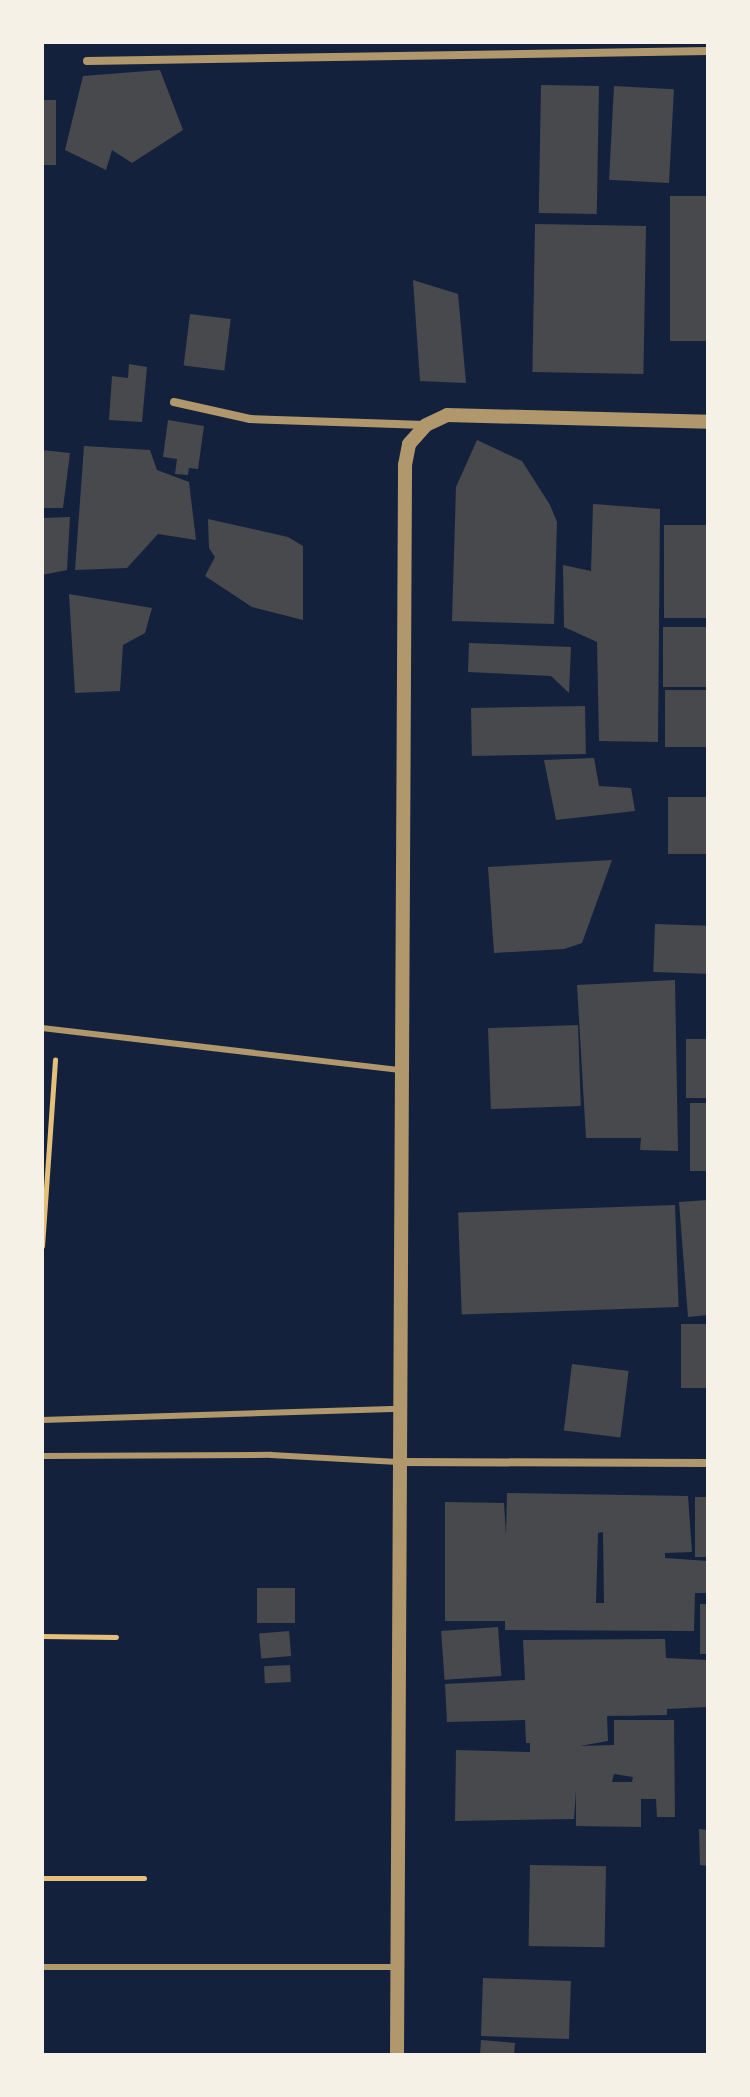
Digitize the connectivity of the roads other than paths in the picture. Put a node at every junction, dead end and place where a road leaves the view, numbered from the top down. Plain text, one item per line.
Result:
1 (708, 51) edge
2 (87, 61) dead end
3 (174, 402) dead end
4 (708, 422) edge
5 (426, 425) junction
6 (42, 1028) edge
7 (401, 1070) junction
8 (400, 1409) junction
9 (42, 1420) edge
10 (42, 1456) edge
11 (401, 1462) junction
12 (708, 1463) edge
13 (42, 1967) edge
14 (398, 1967) junction
15 (397, 2055) edge

1 - 2 street
3 - 5 street
4 - 5 street
5 - 7 street
6 - 7 lane
7 - 8 street
8 - 9 lane
8 - 11 street
10 - 11 lane
11 - 12 street
11 - 14 street
13 - 14 lane
14 - 15 street

